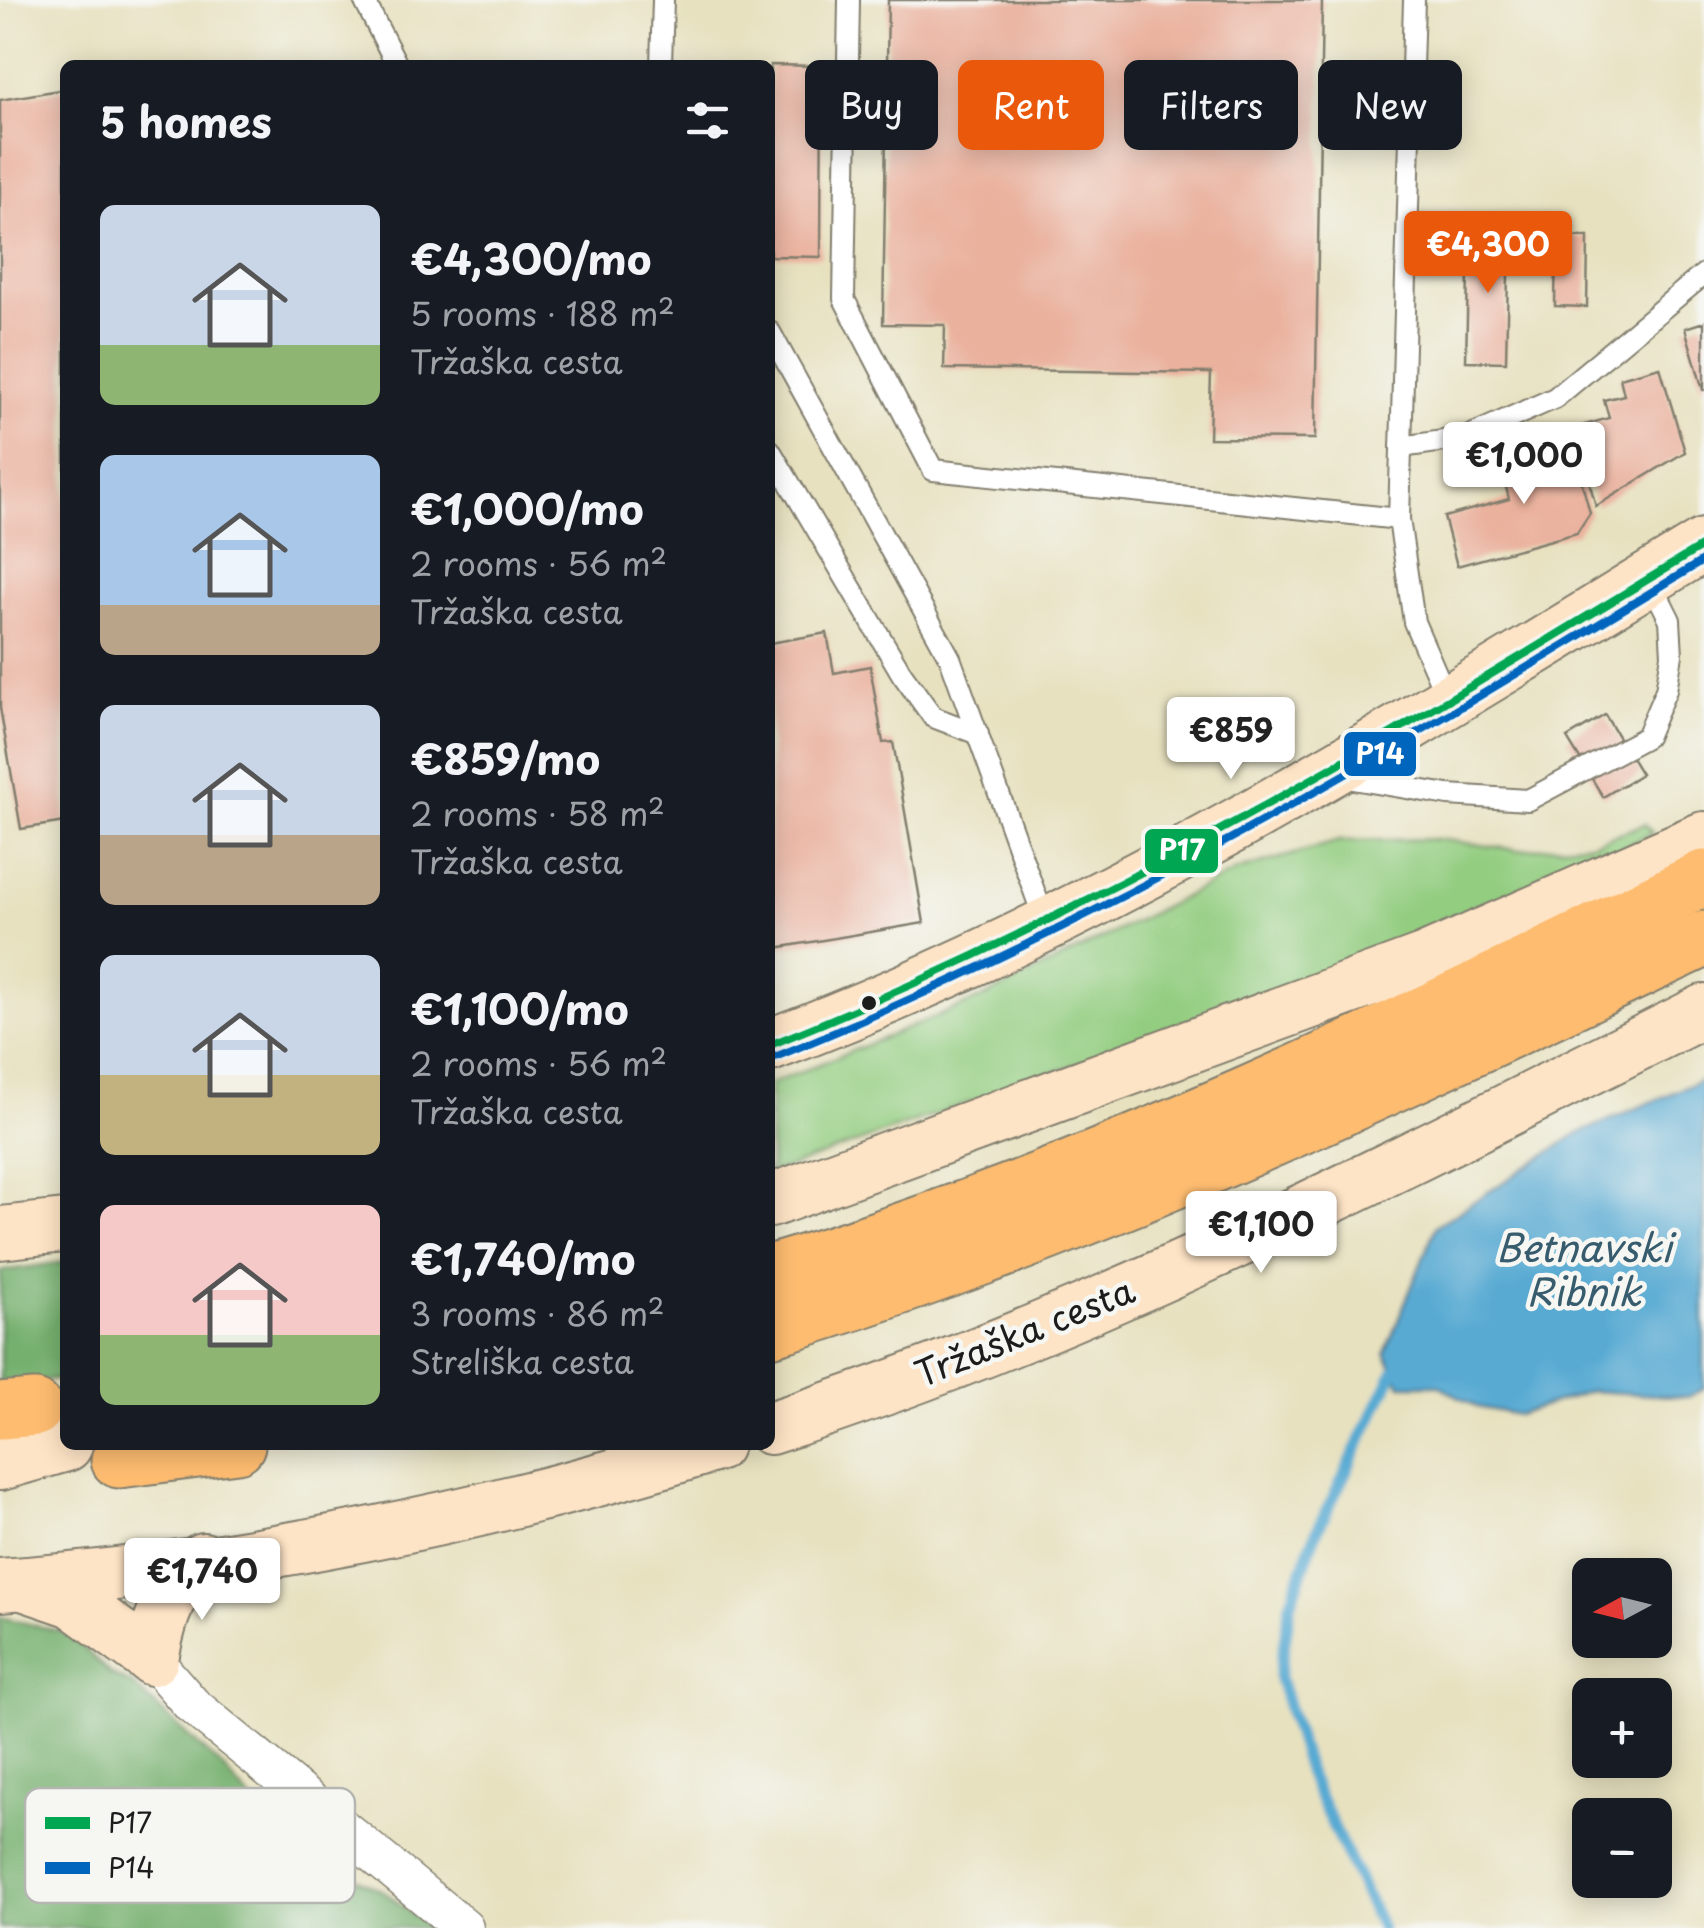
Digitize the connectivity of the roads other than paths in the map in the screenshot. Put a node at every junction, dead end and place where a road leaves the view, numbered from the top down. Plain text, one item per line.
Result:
1 (364, 0) edge
2 (663, 0) edge
3 (849, 0) edge
4 (1414, 0) edge
5 (394, 60) edge
6 (661, 60) edge
7 (1704, 274) edge
8 (775, 341) edge
9 (1402, 447) junction
10 (775, 458) edge
11 (1399, 520) junction
12 (1704, 544) edge
13 (1650, 578) junction
14 (1448, 700) junction
15 (978, 734) junction
16 (1324, 775) junction
17 (1704, 838) edge
18 (1704, 878) edge
19 (1047, 926) junction
20 (1704, 940) edge
21 (1704, 1011) edge
22 (775, 1043) edge
23 (775, 1199) edge
24 (60, 1227) edge
25 (0, 1233) edge
26 (775, 1271) edge
27 (775, 1327) edge
28 (33, 1422) edge
29 (775, 1426) edge
30 (197, 1450) edge
31 (701, 1450) edge
32 (119, 1460) dead end
33 (0, 1464) edge
34 (203, 1559) junction
35 (11, 1584) edge
36 (152, 1660) junction
37 (293, 1788) edge
38 (355, 1839) edge
39 (464, 1928) edge

1 - 5 lane
2 - 6 lane
3 - 11 lane
4 - 9 lane
7 - 9 lane
8 - 15 lane
9 - 11 lane
10 - 15 lane
11 - 14 lane
12 - 13 main road
13 - 14 main road
13 - 16 lane
14 - 16 main road
15 - 19 lane
16 - 19 main road
17 - 23 main road
18 - 26 highway
19 - 22 main road
20 - 27 highway
21 - 29 main road, Tržaška cesta
24 - 25 main road
28 - 33 main road
30 - 32 highway
31 - 34 main road
34 - 35 main road
34 - 36 main road
35 - 36 main road
36 - 37 street
38 - 39 street

